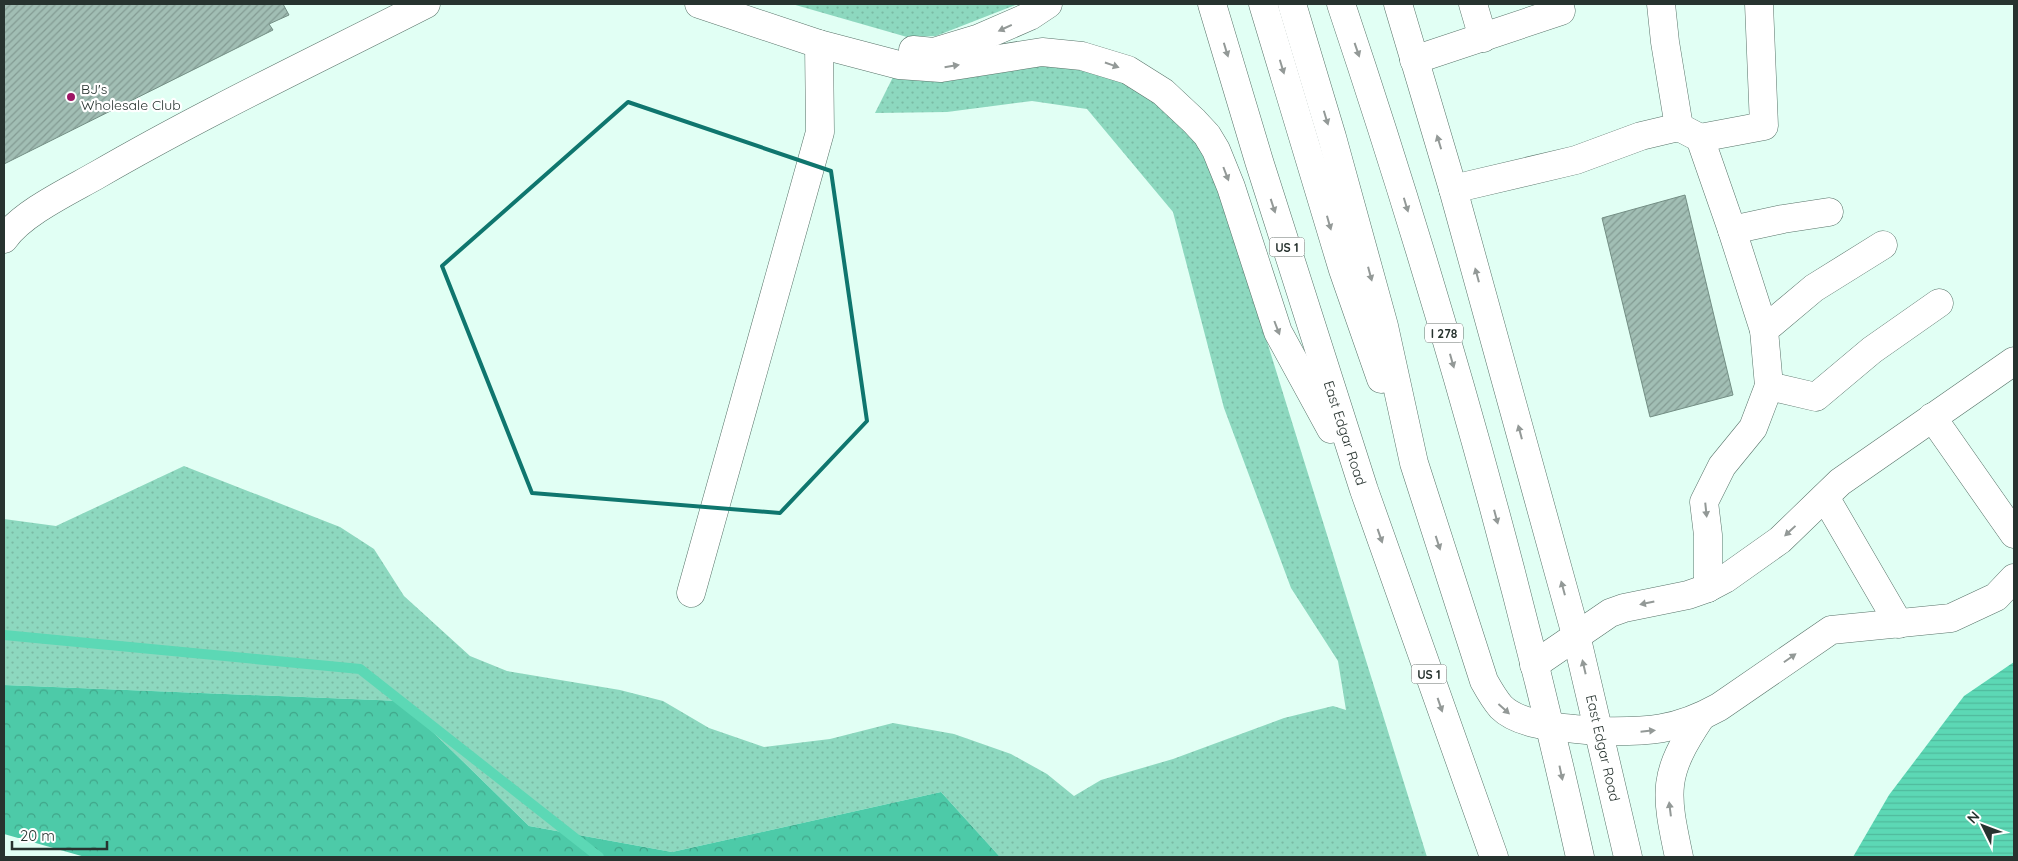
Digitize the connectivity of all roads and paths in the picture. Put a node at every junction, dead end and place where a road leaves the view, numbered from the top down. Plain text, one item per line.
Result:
1 (426, 4) edge
2 (700, 4) edge
3 (1048, 4) edge
4 (1212, 4) edge
5 (1263, 4) edge
6 (1292, 4) edge
7 (1341, 4) edge
8 (1398, 4) edge
9 (1474, 4) edge
10 (1662, 4) edge
11 (1759, 4) edge
12 (1562, 6) edge
13 (1517, 14) edge
14 (1483, 38) junction
15 (819, 44) junction
16 (1414, 60) junction
17 (1690, 132) junction
18 (1454, 188) junction
19 (1829, 212) dead end
20 (1732, 230) junction
21 (4, 239) edge
22 (1882, 245) dead end
23 (1939, 303) dead end
24 (1764, 330) junction
25 (2014, 361) edge
26 (1769, 386) junction
27 (1932, 417) junction
28 (1414, 463) junction
29 (1364, 490) junction
30 (1824, 497) junction
31 (2014, 534) edge
32 (2014, 578) edge
33 (1708, 588) junction
34 (691, 593) dead end
35 (1899, 624) junction
36 (1576, 635) junction
37 (1534, 665) junction
38 (1701, 717) junction
39 (1550, 726) junction
40 (1599, 732) junction
41 (1494, 857) edge
42 (1580, 857) edge
43 (1628, 857) edge
44 (1678, 857) edge

1 - 21 main road
2 - 15 main road
3 -> 15 main road
4 -> 29 main road, East Edgar Road / US 1
5 -> 28 main road
6 -> 28 main road
7 -> 37 main road, I 278
8 - 16 main road, East Edgar Road
9 - 14 main road
10 - 17 main road
11 - 17 main road
12 - 13 main road
13 - 14 main road
14 - 16 main road
15 -> 29 main road
15 - 34 main road
18 -> 16 main road, East Edgar Road
17 - 18 main road
17 - 20 main road
36 -> 18 main road, East Edgar Road
19 - 20 main road
20 - 24 main road
22 - 24 main road
23 - 26 main road
24 - 26 main road
25 - 27 main road
26 -> 33 main road
27 - 30 main road
27 - 31 main road
28 -> 39 main road
29 -> 41 main road, East Edgar Road / US 1
30 -> 33 main road
30 - 35 main road
32 - 35 main road
33 -> 36 main road
38 -> 35 main road
36 - 37 main road
40 -> 36 main road, East Edgar Road
37 - 39 main road, I 278
40 -> 38 main road
44 -> 38 main road
39 - 40 main road
39 -> 42 main road
40 - 43 main road, East Edgar Road

